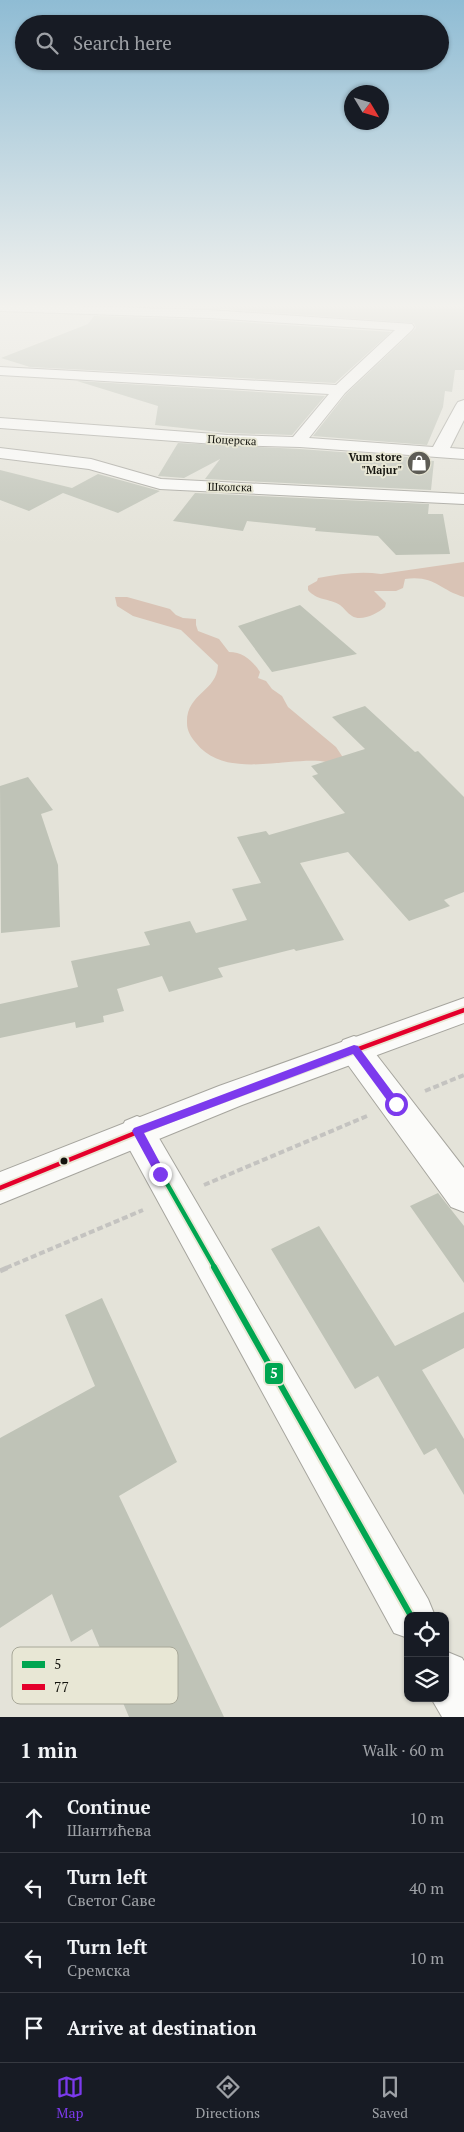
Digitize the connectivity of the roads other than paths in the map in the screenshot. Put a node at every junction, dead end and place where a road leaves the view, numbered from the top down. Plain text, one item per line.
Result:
1 (271, 386) edge
2 (344, 386) edge
3 (340, 390) junction
4 (464, 405) edge
5 (0, 423) edge
6 (300, 442) junction
7 (439, 452) junction
8 (0, 453) edge
9 (464, 454) edge
10 (464, 500) edge
11 (464, 1010) edge
12 (354, 1049) junction
13 (137, 1131) junction
14 (0, 1188) edge
15 (464, 1196) edge
16 (409, 1612) edge
17 (449, 1682) edge
18 (464, 1708) edge

1 - 3 street
2 - 3 street
3 - 6 street
4 - 7 street
5 - 6 street, Поцерска
6 - 7 street, Поцерска
7 - 9 street, Поцерска
8 - 10 street, Школска
11 - 12 street
12 - 13 street
12 - 15 street
13 - 14 street
13 - 16 street
17 - 18 street

